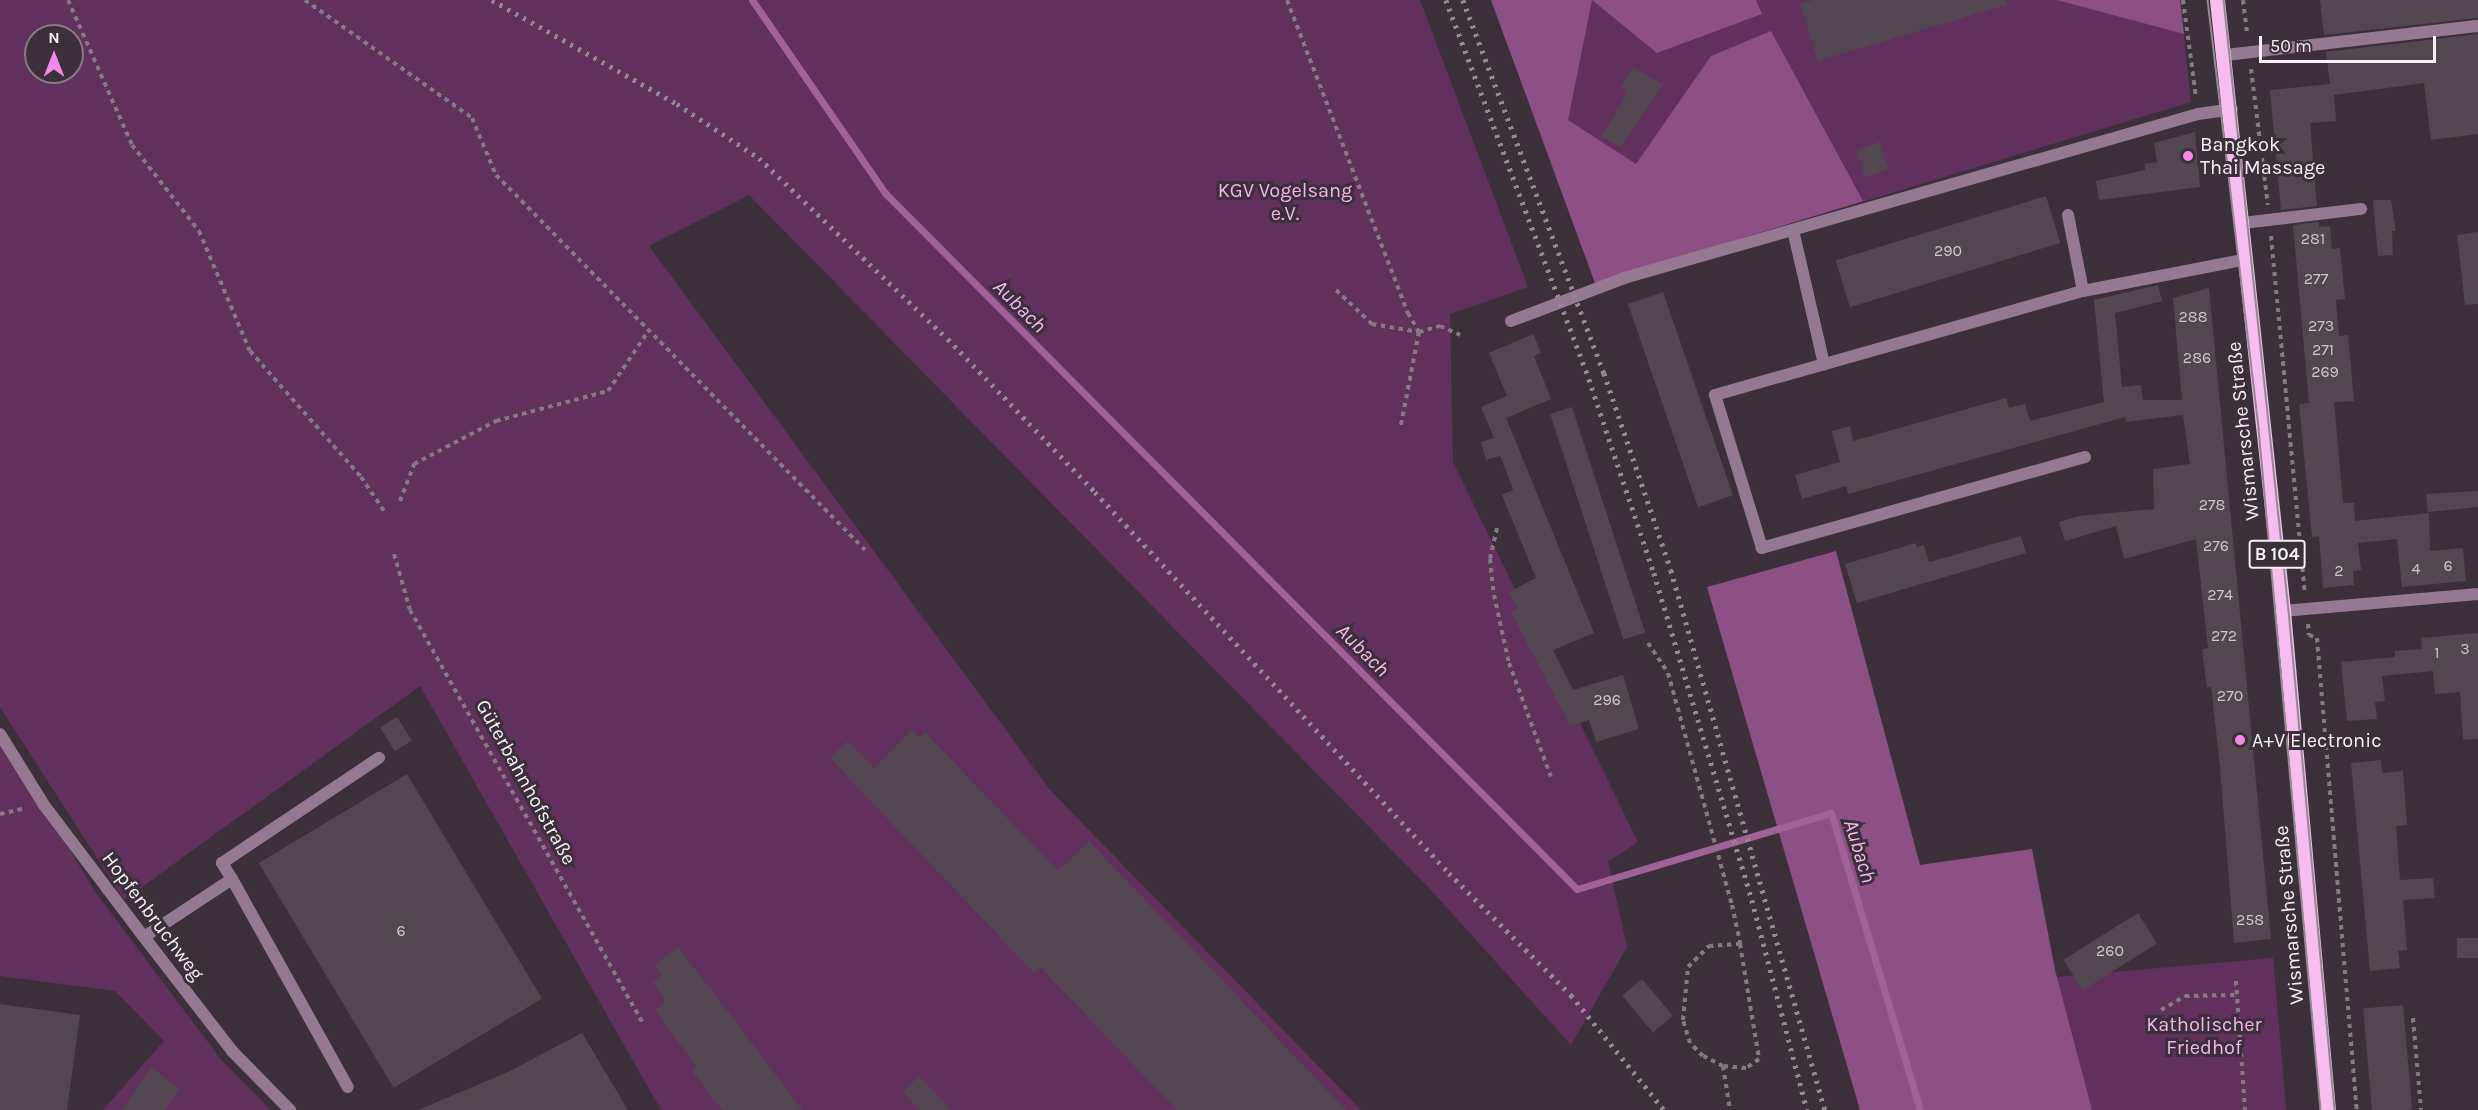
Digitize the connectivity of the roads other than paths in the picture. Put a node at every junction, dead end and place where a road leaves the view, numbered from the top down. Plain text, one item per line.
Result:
1 (2217, 0) edge
2 (2478, 26) edge
3 (2226, 55) junction
4 (2232, 110) junction
5 (2361, 209) dead end
6 (2068, 215) dead end
7 (2243, 223) junction
8 (1793, 230) junction
9 (2247, 259) junction
10 (2083, 291) junction
11 (1511, 321) dead end
12 (1824, 364) junction
13 (2085, 457) dead end
14 (2478, 594) edge
15 (2283, 611) junction
16 (0, 734) edge
17 (380, 758) dead end
18 (232, 879) junction
19 (144, 937) junction
20 (348, 1087) dead end
21 (290, 1110) edge
22 (2328, 1110) edge

1 - 3 main road, Wismarsche Straße / B 104
2 - 3 street
3 - 4 main road, Wismarsche Straße / B 104
4 - 7 main road, Wismarsche Straße / B 104
4 - 8 street
5 - 7 street
6 - 10 street
7 - 9 main road, Wismarsche Straße / B 104
8 - 11 street
8 - 12 street
9 - 10 street
9 - 15 main road, Wismarsche Straße / B 104
10 - 12 street
12 - 13 street
14 - 15 street
15 - 22 main road, Wismarsche Straße / B 104
16 - 19 street, Hopfenbruchweg
17 - 18 street
18 - 19 street
18 - 20 street
19 - 21 street, Hopfenbruchweg

